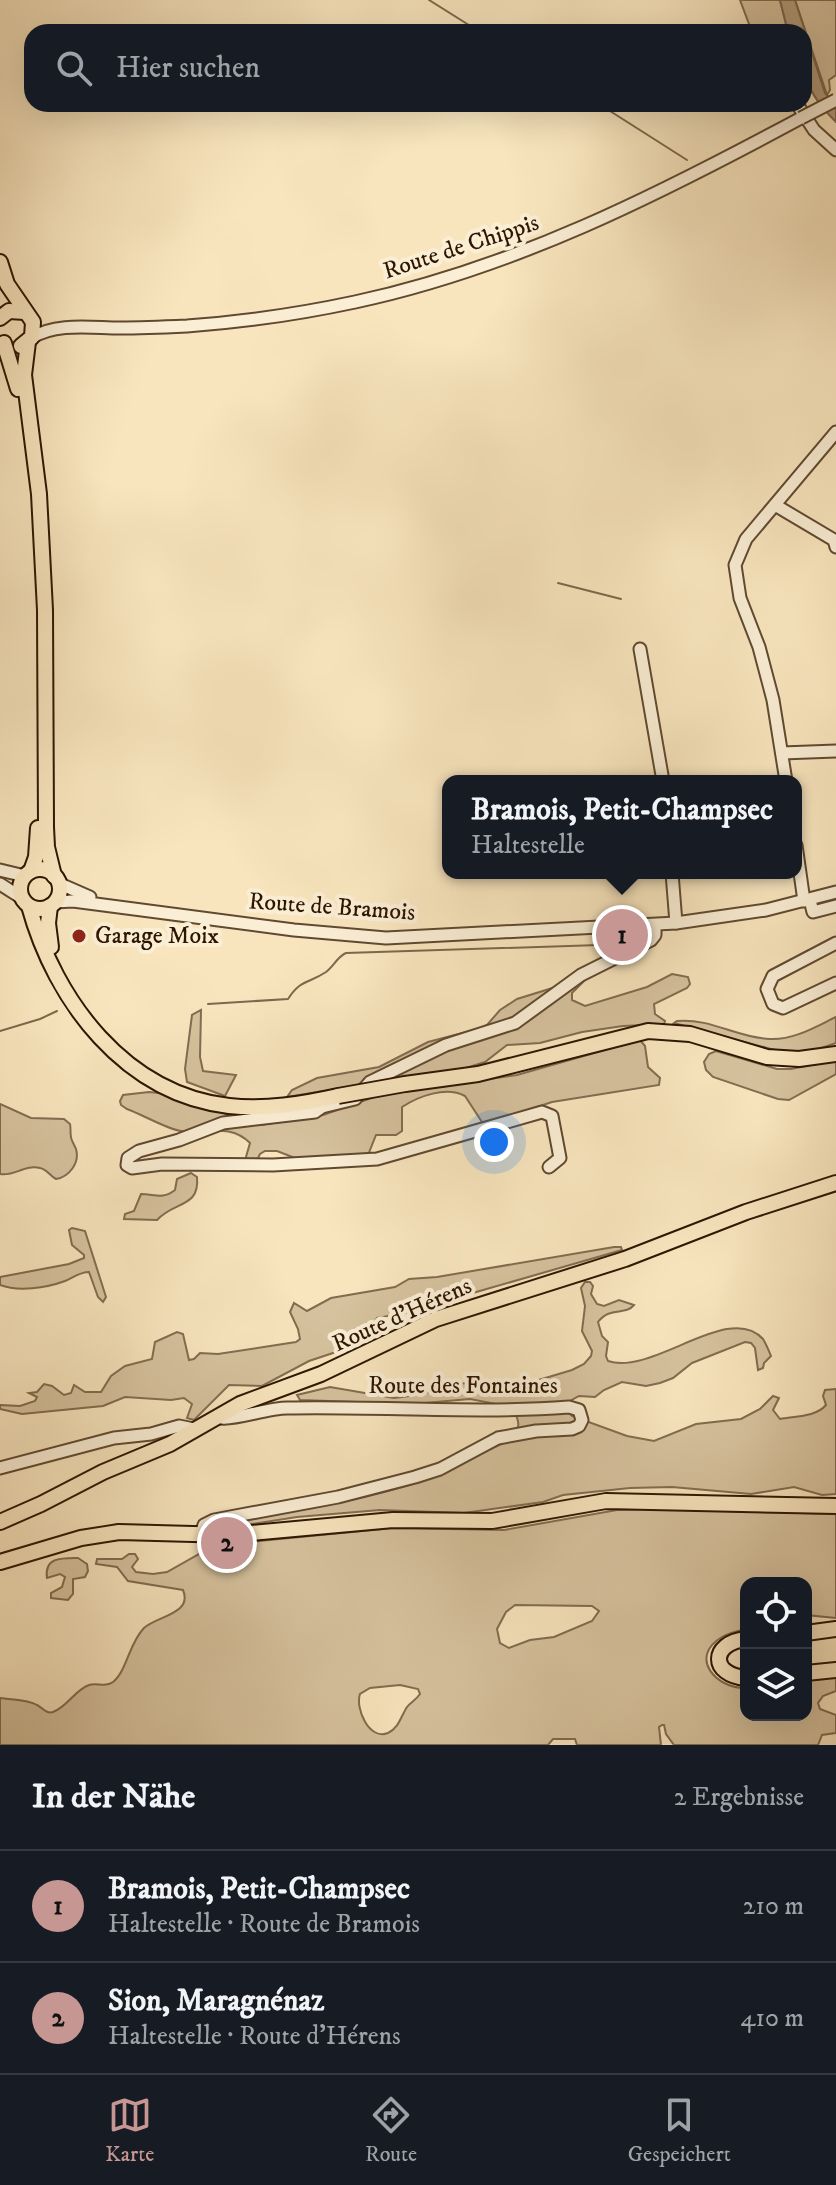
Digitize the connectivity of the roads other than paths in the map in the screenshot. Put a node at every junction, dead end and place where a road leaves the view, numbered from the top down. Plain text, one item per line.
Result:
1 (836, 100) edge
2 (802, 112) edge
3 (836, 150) edge
4 (0, 262) edge
5 (0, 298) edge
6 (26, 314) junction
7 (1, 317) edge
8 (69, 328) junction
9 (30, 340) junction
10 (2, 341) edge
11 (836, 432) edge
12 (775, 505) junction
13 (836, 547) edge
14 (640, 649) dead end
15 (836, 751) edge
16 (782, 753) junction
17 (662, 775) edge
18 (785, 775) edge
19 (0, 870) edge
20 (28, 874) junction
21 (802, 876) edge
22 (56, 879) junction
23 (672, 879) edge
24 (0, 884) edge
25 (836, 892) edge
26 (807, 901) junction
27 (26, 902) junction
28 (52, 904) junction
29 (836, 906) edge
30 (137, 908) junction
31 (676, 923) junction
32 (655, 925) junction
33 (836, 943) edge
34 (55, 971) junction
35 (836, 983) edge
36 (836, 1054) edge
37 (329, 1101) junction
38 (549, 1167) dead end
39 (836, 1183) edge
40 (219, 1415) junction
41 (194, 1429) junction
42 (0, 1468) edge
43 (836, 1506) edge
44 (0, 1522) edge
45 (201, 1534) junction
46 (0, 1562) edge
47 (836, 1629) edge
48 (812, 1632) edge
49 (740, 1641) edge
50 (836, 1670) edge
51 (812, 1672) edge
52 (740, 1677) edge

1 - 8 street, Route de Chippis, bridge
2 - 3 street
4 - 6 main road
5 - 7 main road
6 - 7 main road
6 - 8 street, Route de Chippis
6 - 9 main road
8 - 9 street, Route de Chippis
9 - 10 main road
9 - 22 main road
10 - 20 main road
11 - 12 street
12 - 13 street
12 - 16 street
14 - 17 street
15 - 16 street
16 - 18 street
19 - 20 street
20 - 22 main road
20 - 27 main road
21 - 26 street
22 - 28 main road
22 - 30 street, Route de Bramois
23 - 31 street
24 - 27 street
25 - 26 street, Route de Bramois
26 - 29 street, Route de Bramois
26 - 31 street, Route de Bramois
27 - 28 main road
27 - 34 main road
28 - 30 street, Route de Bramois
28 - 34 main road
30 - 32 street, Route de Bramois
31 - 32 street, Route de Bramois
32 - 37 street
33 - 35 street
34 - 37 main road
36 - 37 main road, bridge
37 - 38 street
39 - 40 main road, Route d'Hérens
40 - 41 main road, Route d'Hérens
40 - 45 street, Route des Fontaines
41 - 42 street
41 - 44 main road, Route d'Hérens
43 - 45 main road
45 - 46 main road
47 - 48 main road
49 - 52 main road
50 - 51 main road

